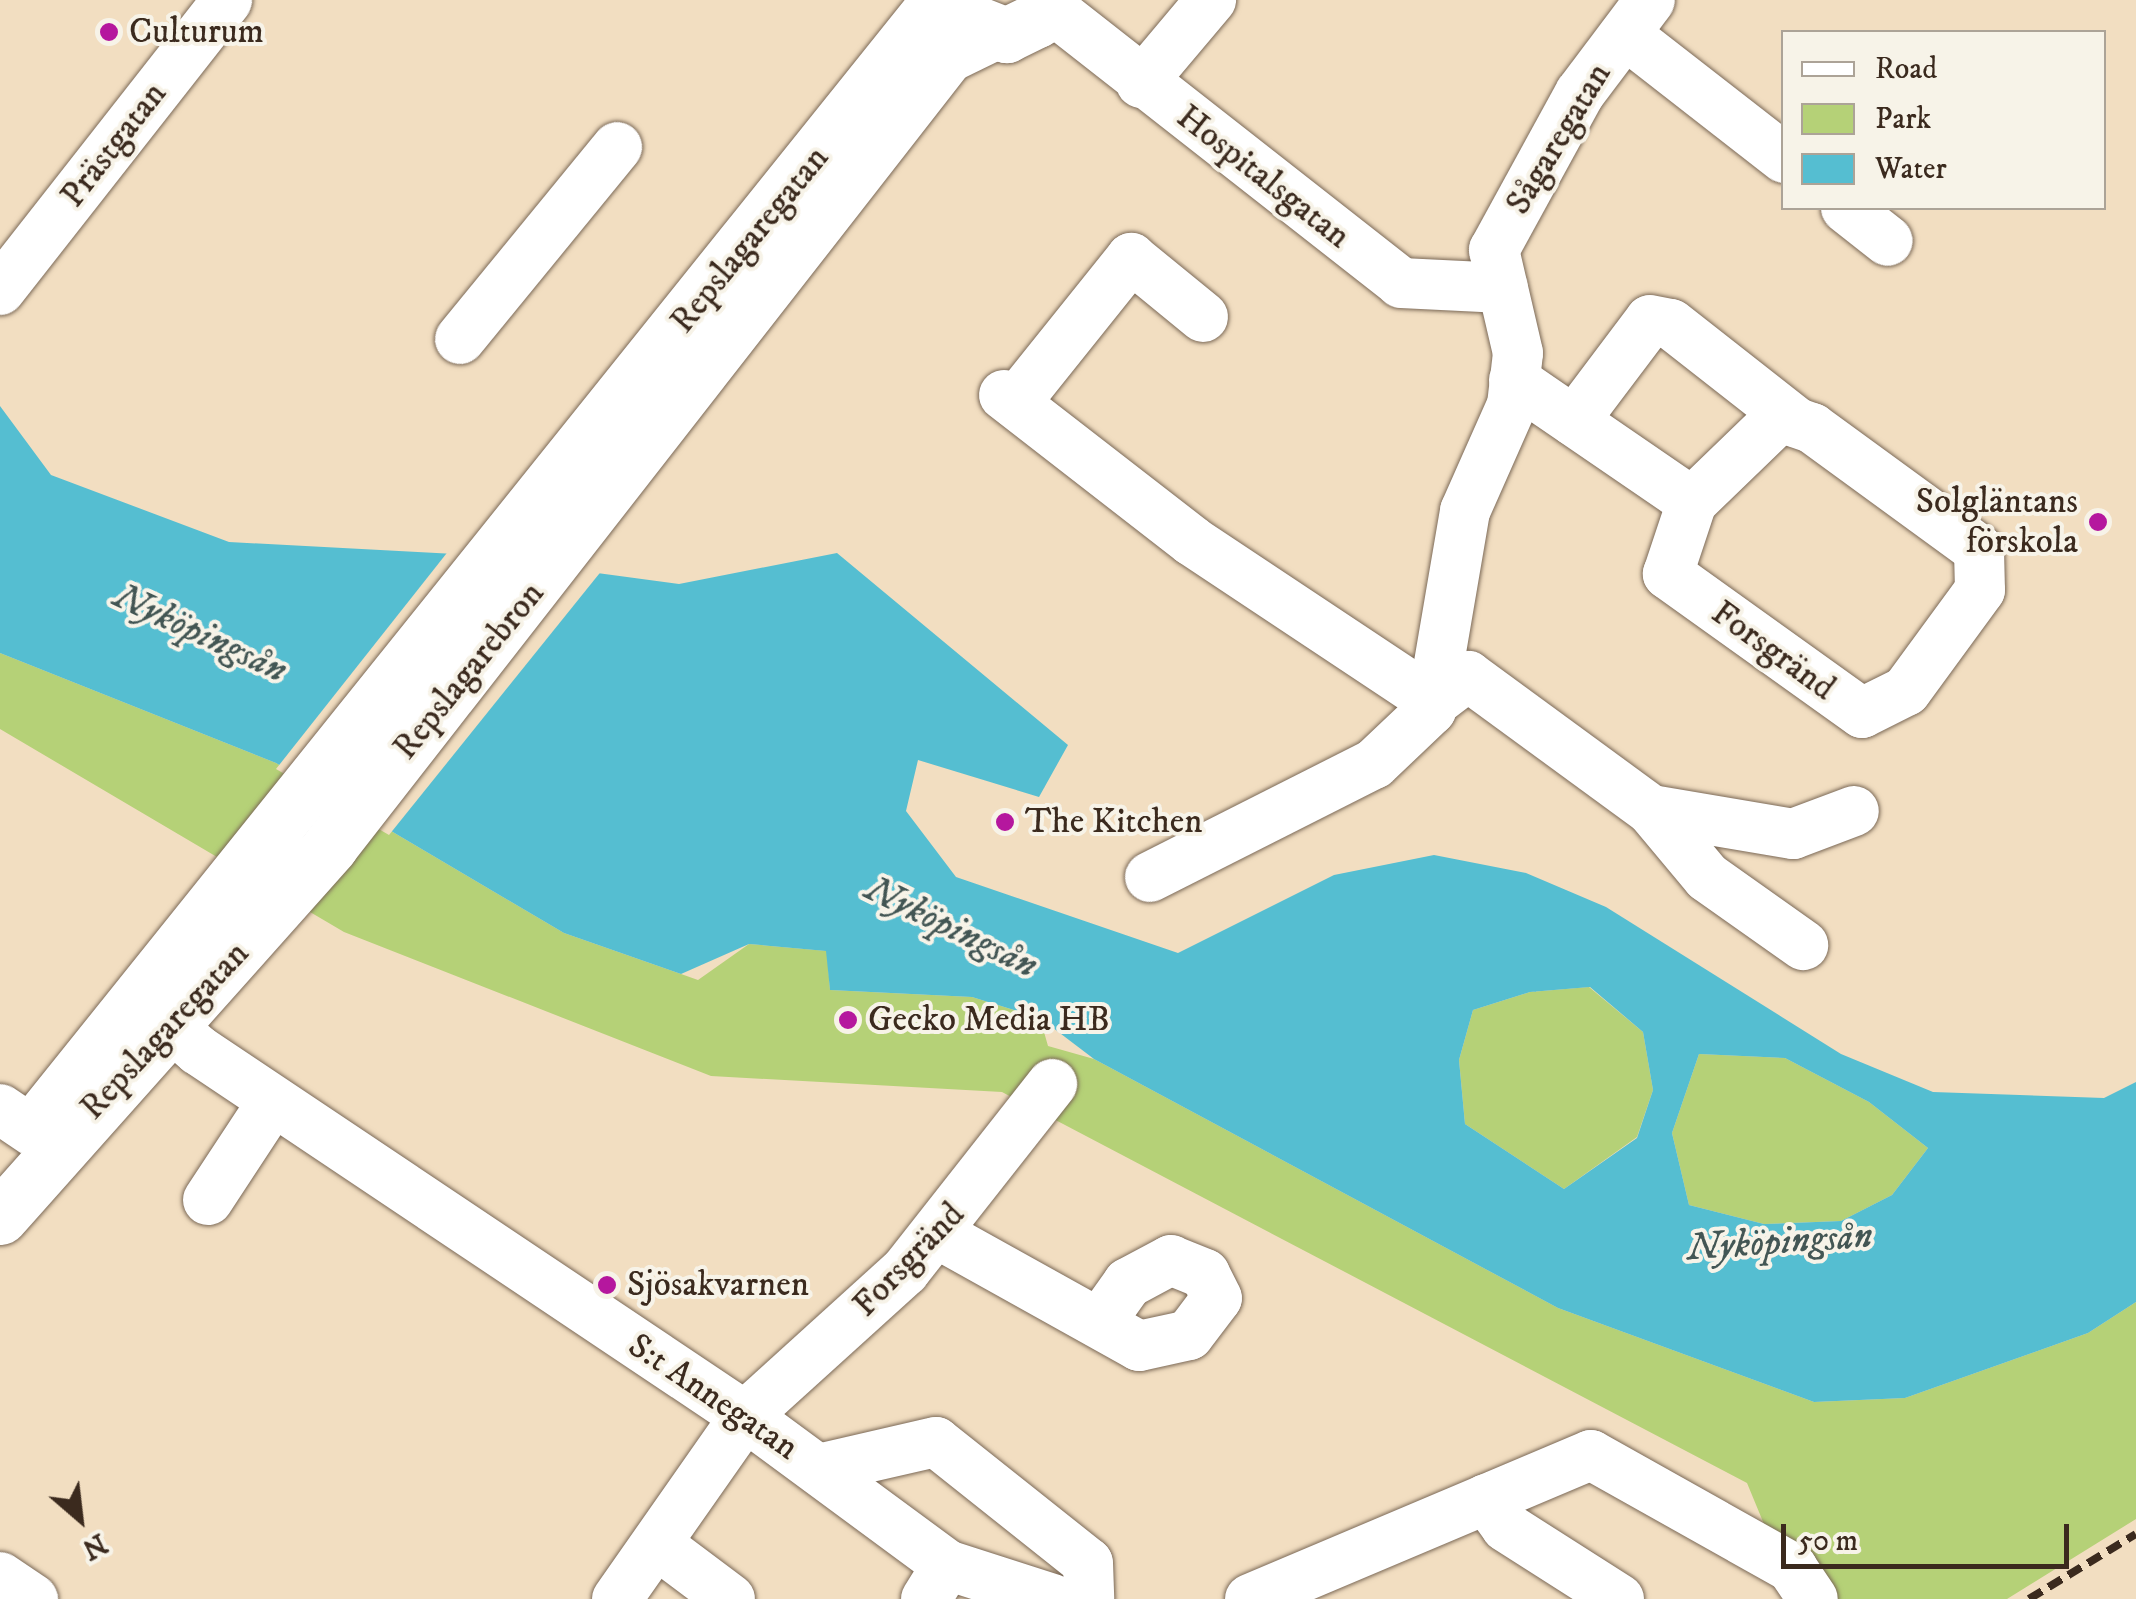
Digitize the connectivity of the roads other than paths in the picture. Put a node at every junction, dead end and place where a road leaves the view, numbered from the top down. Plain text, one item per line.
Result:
1 (228, 0) edge
2 (939, 0) edge
3 (1211, 0) edge
4 (1048, 3) edge
5 (969, 17) edge
6 (1638, 17) edge
7 (1141, 83) junction
8 (617, 147) dead end
9 (1781, 155) edge
10 (1849, 210) edge
11 (1888, 241) dead end
12 (1503, 288) junction
13 (0, 290) edge
14 (1203, 317) dead end
15 (460, 339) dead end
16 (1514, 380) junction
17 (1574, 421) junction
18 (1796, 422) junction
19 (559, 477) joint
20 (609, 496) joint
21 (1692, 502) junction
22 (1434, 702) junction
23 (1651, 810) junction
24 (1854, 811) dead end
25 (285, 816) joint
26 (330, 846) joint
27 (1150, 877) dead end
28 (1803, 946) dead end
29 (156, 1013) junction
30 (1052, 1084) dead end
31 (273, 1101) junction
32 (16, 1120) edge
33 (0, 1177) edge
34 (208, 1200) dead end
35 (0, 1217) edge
36 (938, 1234) junction
37 (1103, 1318) dead end
38 (745, 1416) junction
39 (818, 1468) junction
40 (1486, 1499) junction
41 (658, 1545) junction
42 (0, 1577) edge
43 (937, 1582) edge
44 (1266, 1598) edge
45 (33, 1599) edge
46 (617, 1599) edge
47 (730, 1599) edge
48 (1054, 1599) edge
49 (1090, 1599) edge
50 (1619, 1599) edge
51 (1813, 1599) edge

1 - 13 street, Prästgatan
2 - 19 main road, Repslagaregatan
3 - 7 street
4 - 5 main road, Repslagaregatan
4 - 7 street, Hospitalsgatan
5 - 20 main road, Repslagaregatan
6 - 9 street
6 - 12 street, Sågaregatan
7 - 12 street, Hospitalsgatan
8 - 15 street
10 - 11 street
12 - 16 street
14 - 22 street
16 - 17 street
16 - 22 street
17 - 18 street
17 - 21 street
18 - 21 street, Forsgränd
18 - 21 street, Forsgränd
19 - 25 main road, Repslagarebron
20 - 26 main road, Repslagarebron
22 - 23 street
22 - 27 street
23 - 24 street
23 - 28 street
25 - 29 main road, Repslagaregatan
26 - 29 main road, Repslagaregatan
29 - 31 street, S:t Annegatan
29 - 32 main road, Repslagaregatan
29 - 35 main road, Repslagaregatan
30 - 36 street, Forsgränd
31 - 34 street
31 - 38 street, S:t Annegatan
32 - 33 main road, Repslagaregatan
36 - 37 street
36 - 38 street, Forsgränd
38 - 39 street, S:t Annegatan
38 - 41 street, Forsgränd
39 - 43 street, S:t Annegatan
39 - 49 street
40 - 44 street
40 - 50 street
40 - 51 street
41 - 46 street, Forsgränd
41 - 47 street
42 - 45 street
43 - 48 street, S:t Annegatan

